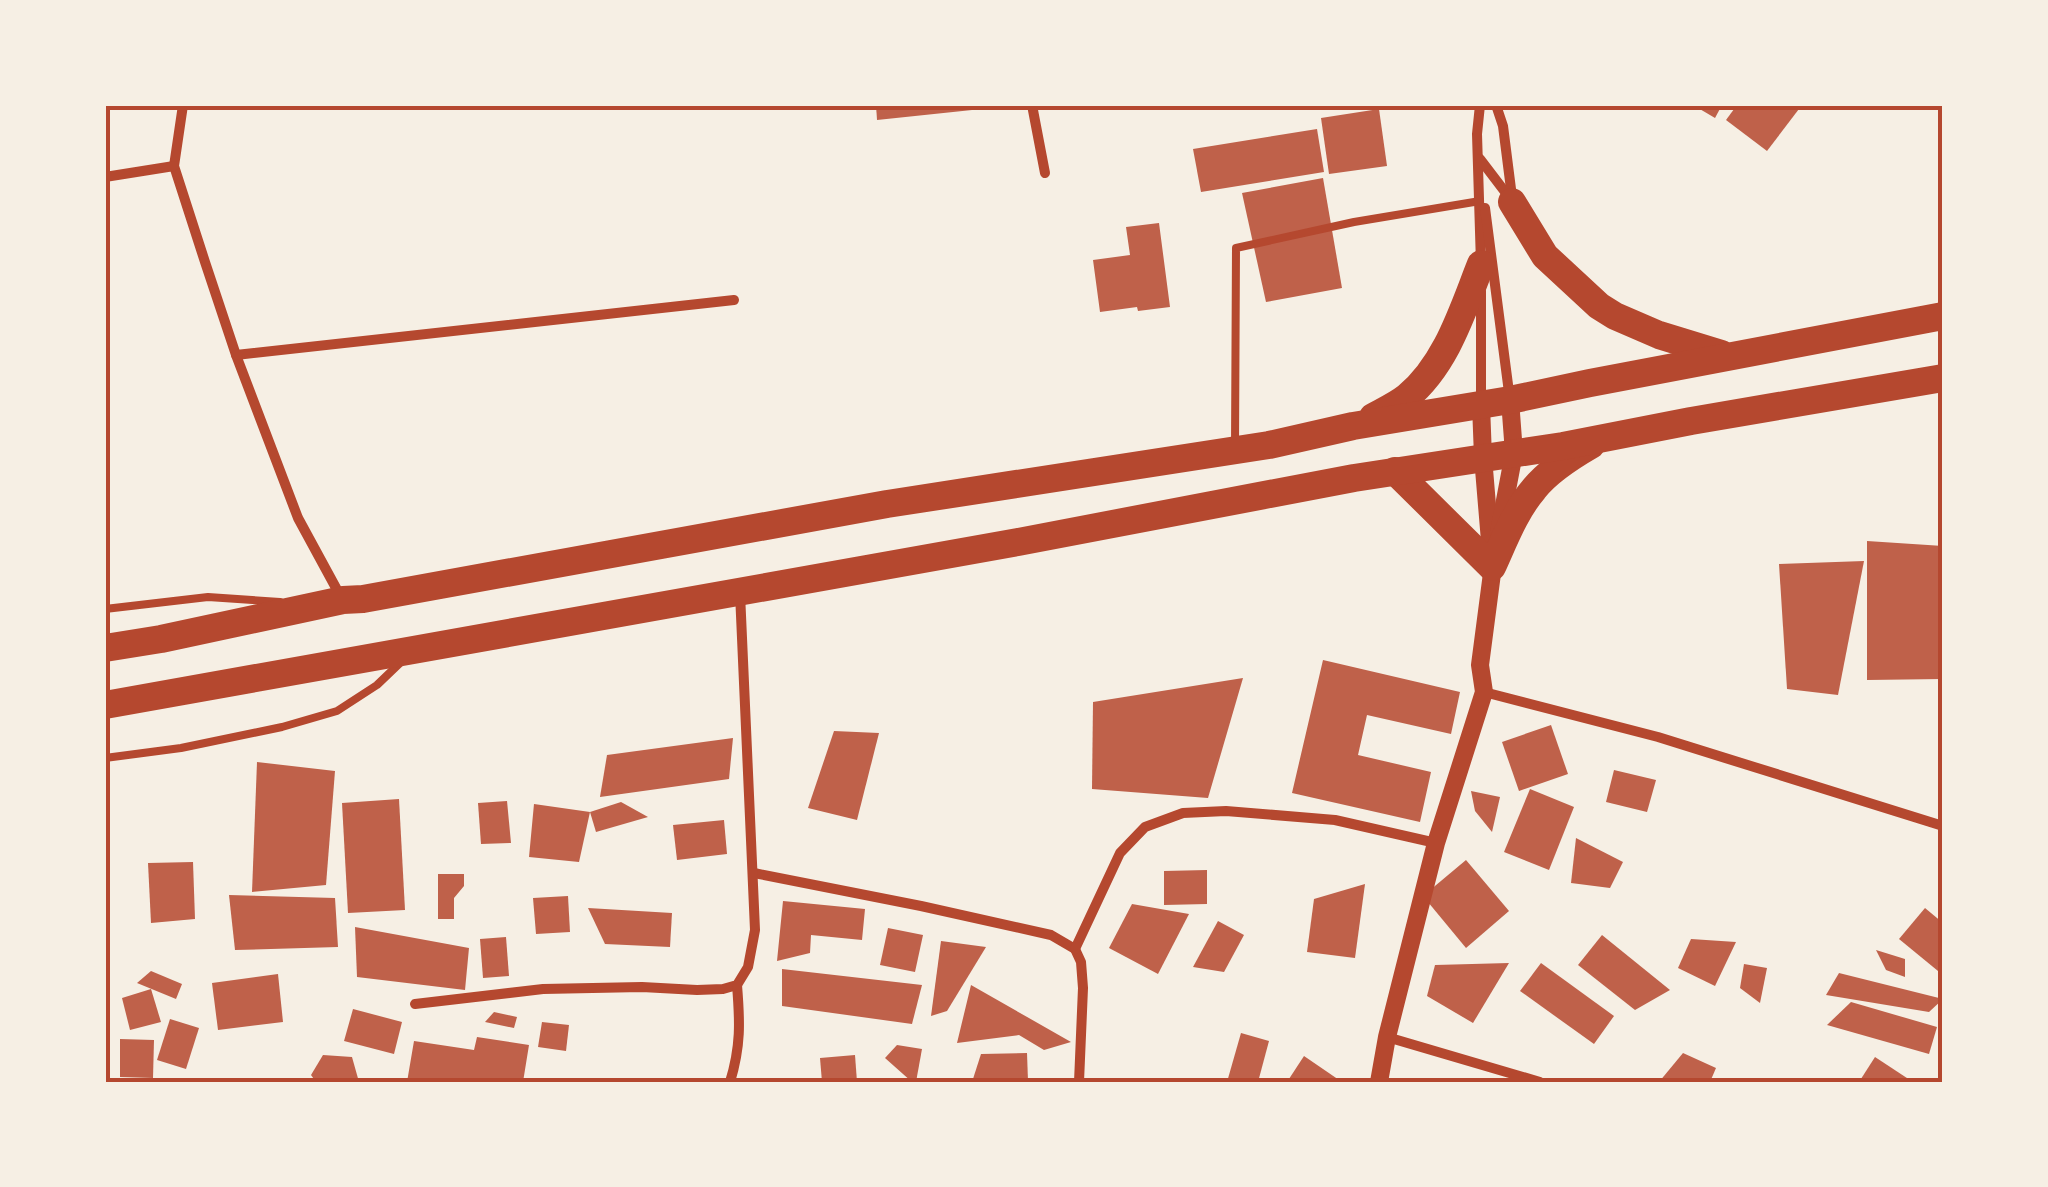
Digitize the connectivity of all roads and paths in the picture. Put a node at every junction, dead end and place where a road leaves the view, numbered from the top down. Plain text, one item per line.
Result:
1 (183, 105) edge
2 (1032, 105) edge
3 (1480, 105) edge
4 (1496, 105) edge
5 (1479, 158) junction
6 (174, 166) junction
7 (1045, 173) dead end
8 (105, 178) edge
9 (1480, 202) junction
10 (1512, 202) junction
11 (1481, 264) junction
12 (734, 300) dead end
13 (1943, 316) edge
14 (236, 354) junction
15 (1729, 356) junction
16 (1943, 378) edge
17 (1510, 400) junction
18 (1481, 405) junction
19 (1353, 426) junction
20 (1601, 440) junction
21 (1235, 450) junction
22 (1514, 453) junction
23 (1483, 457) junction
24 (1395, 471) junction
25 (1492, 566) junction
26 (740, 592) junction
27 (343, 600) junction
28 (315, 605) junction
29 (105, 609) edge
30 (105, 648) edge
31 (415, 648) junction
32 (1484, 692) junction
33 (105, 705) edge
34 (105, 758) edge
35 (1943, 826) edge
36 (1436, 843) junction
37 (754, 873) junction
38 (1075, 949) junction
39 (737, 985) junction
40 (415, 1004) dead end
41 (1388, 1036) junction
42 (730, 1082) edge
43 (1079, 1082) edge
44 (1379, 1082) edge
45 (1540, 1082) edge

1 - 6 street
2 - 7 street
3 - 5 street
4 - 10 street
5 - 9 street
5 - 10 street
5 - 17 street
6 - 8 street
6 - 14 street
9 - 11 street
9 - 21 lane
10 - 15 highway
11 - 18 street
11 - 19 highway
12 - 14 street
13 - 15 highway
14 - 27 street
15 - 17 highway
16 - 20 highway
17 - 18 highway
17 - 22 street
18 - 19 highway
18 - 23 street
19 - 21 highway
20 - 22 highway
20 - 25 highway
21 - 27 highway
22 - 23 highway
22 - 25 street
23 - 24 highway
23 - 25 street
24 - 25 highway
24 - 26 highway
25 - 32 street
26 - 31 highway
26 - 37 street
27 - 28 highway
28 - 29 lane
28 - 30 highway
31 - 33 highway
31 - 34 lane
32 - 35 street
32 - 36 street
36 - 38 street
36 - 41 street
37 - 38 street
37 - 39 street
38 - 43 street
39 - 40 street
39 - 42 street
41 - 44 street
41 - 45 street

